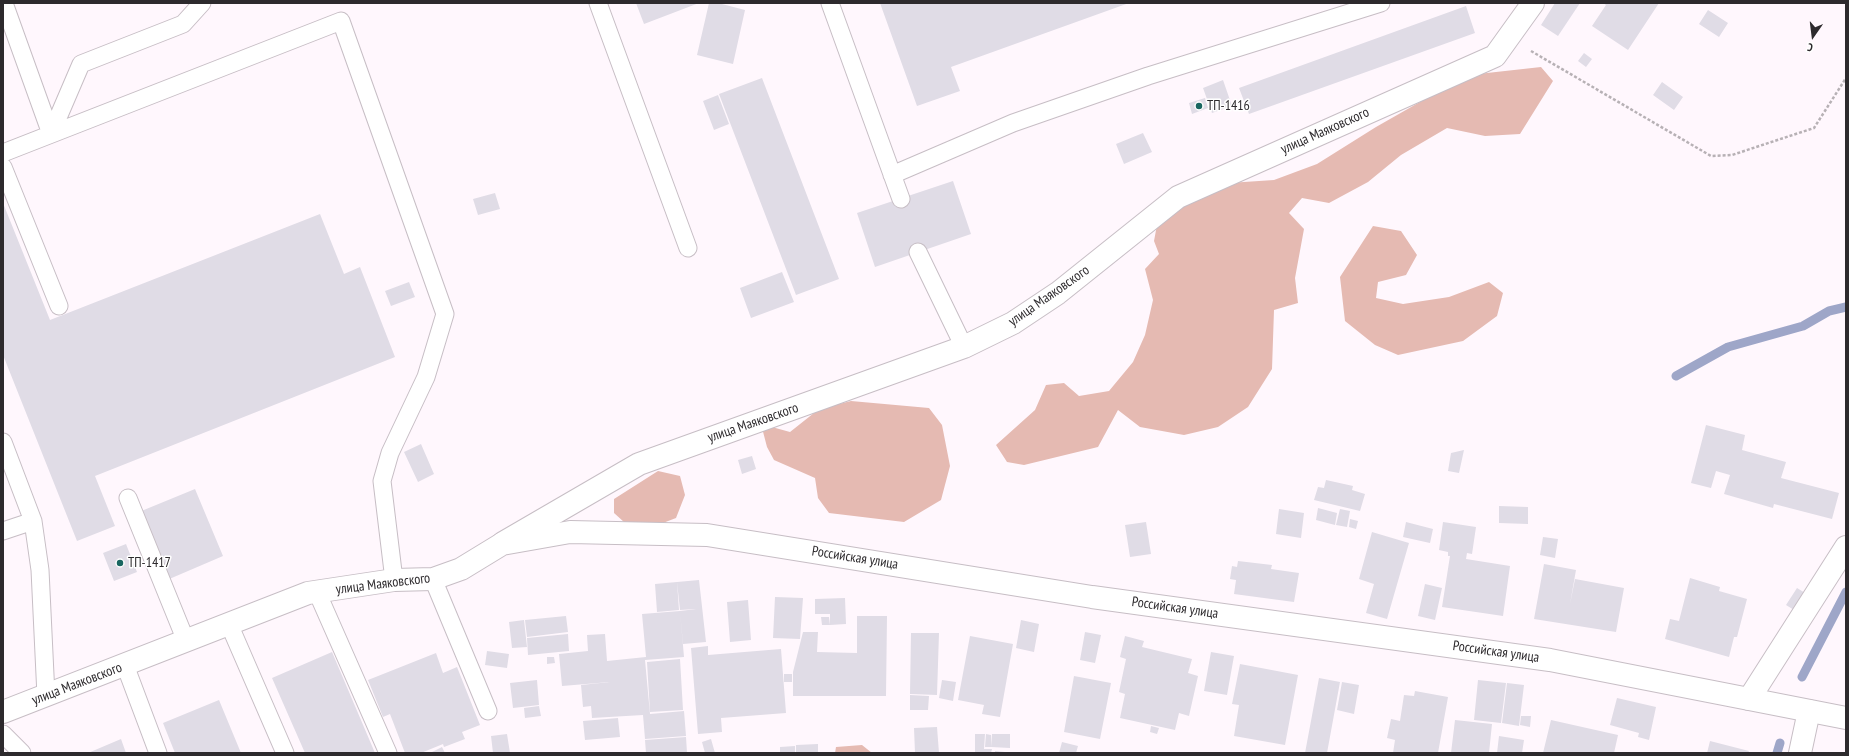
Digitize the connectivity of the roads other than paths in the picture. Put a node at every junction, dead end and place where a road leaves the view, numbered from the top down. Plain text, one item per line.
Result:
1 (4, 3) edge
2 (202, 3) edge
3 (598, 3) edge
4 (830, 3) edge
5 (1381, 3) edge
6 (1533, 3) edge
7 (51, 134) junction
8 (3, 153) edge
9 (3, 167) edge
10 (892, 175) junction
11 (901, 199) dead end
12 (688, 248) dead end
13 (918, 252) dead end
14 (59, 306) dead end
15 (964, 347) junction
16 (3, 442) edge
17 (128, 498) dead end
18 (33, 521) junction
19 (3, 531) edge
20 (502, 544) junction
21 (1846, 547) edge
22 (433, 579) junction
23 (394, 580) junction
24 (317, 592) junction
25 (230, 624) junction
26 (186, 641) junction
27 (125, 665) junction
28 (46, 696) junction
29 (1749, 699) junction
30 (488, 711) dead end
31 (1809, 711) junction
32 (3, 712) edge
33 (1846, 718) edge
34 (3, 734) edge
35 (3, 743) edge
36 (6, 753) edge
37 (22, 753) edge
38 (158, 753) edge
39 (285, 753) edge
40 (388, 753) edge
41 (1800, 753) edge

1 - 7 lane
2 - 7 lane
3 - 12 lane
4 - 10 lane
5 - 10 lane
6 - 15 street, улица Маяковского
7 - 8 lane
7 - 23 lane
9 - 14 lane
10 - 11 lane
13 - 15 lane
15 - 20 street, улица Маяковского
16 - 18 lane
17 - 26 lane
18 - 19 lane
18 - 28 lane
20 - 22 street, улица Маяковского
20 - 29 street, Российская улица
21 - 29 street
22 - 23 street, улица Маяковского
22 - 30 lane
23 - 24 street, улица Маяковского
24 - 25 street, улица Маяковского
24 - 40 lane
25 - 26 street, улица Маяковского
25 - 39 lane
26 - 27 street, улица Маяковского
27 - 28 street, улица Маяковского
27 - 38 lane
28 - 32 street, улица Маяковского
29 - 31 street, Российская улица
31 - 33 street, Российская улица
31 - 41 street
34 - 37 lane
35 - 36 lane

